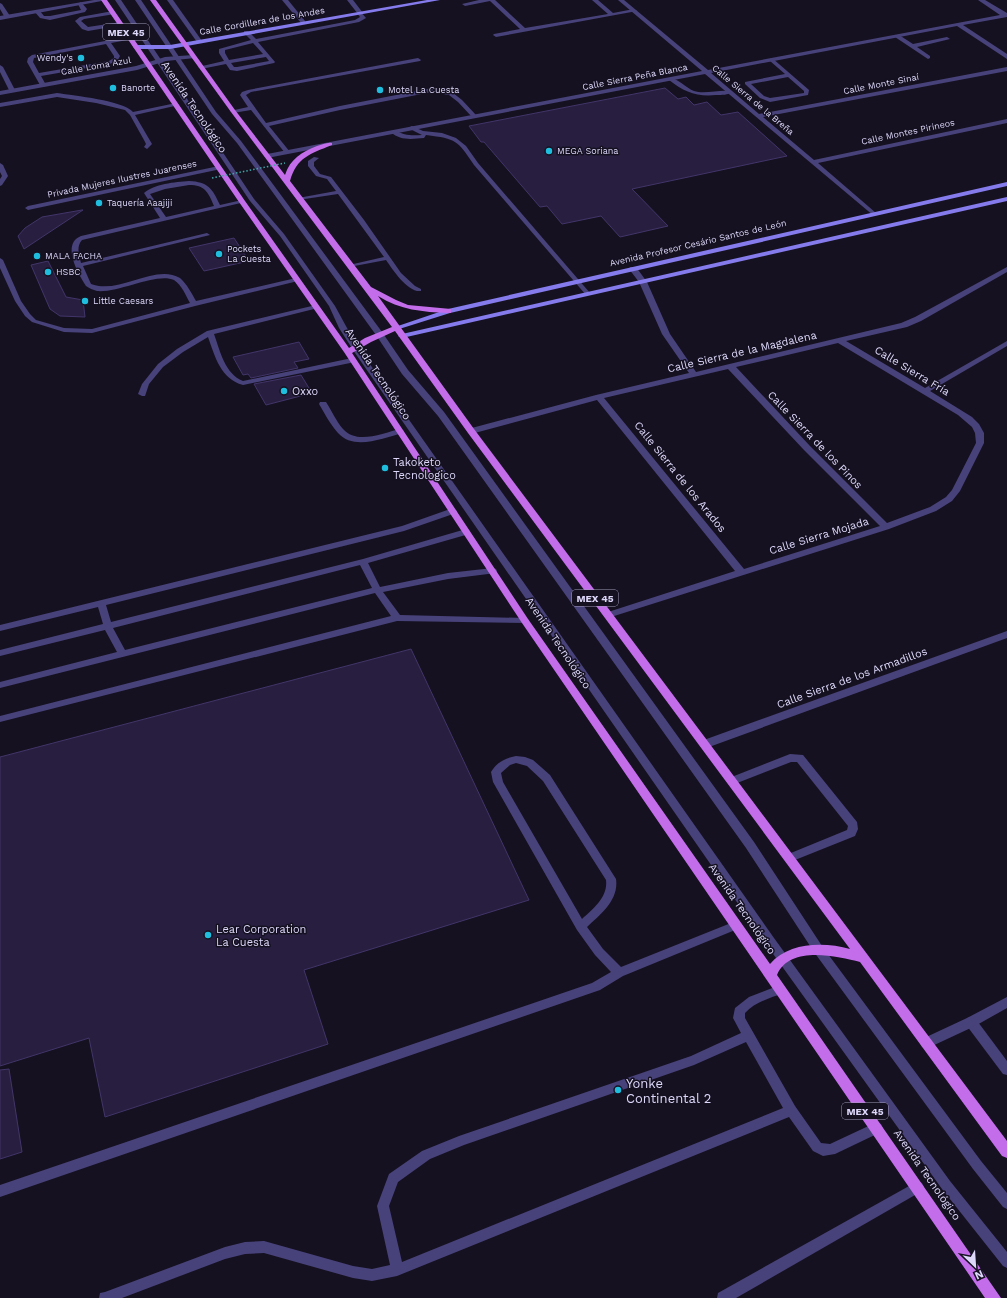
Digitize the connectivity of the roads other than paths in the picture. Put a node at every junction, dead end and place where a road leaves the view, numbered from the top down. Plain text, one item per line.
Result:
1 (104, 0) edge
2 (118, 0) edge
3 (138, 0) edge
4 (153, 0) edge
5 (170, 0) edge
6 (286, 0) edge
7 (350, 0) edge
8 (437, 0) edge
9 (488, 0) edge
10 (492, 0) edge
11 (595, 0) edge
12 (621, 0) edge
13 (981, 0) edge
14 (0, 4) edge
15 (465, 4) dead end
16 (634, 11) junction
17 (113, 13) junction
18 (360, 13) junction
19 (612, 15) junction
20 (1006, 15) edge
21 (7, 16) junction
22 (0, 18) edge
23 (303, 22) junction
24 (120, 24) junction
25 (959, 25) junction
26 (524, 30) junction
27 (246, 32) junction
28 (496, 35) dead end
29 (898, 36) junction
30 (131, 38) junction
31 (947, 39) dead end
32 (199, 41) junction
33 (254, 41) junction
34 (108, 43) junction
35 (184, 44) junction
36 (912, 46) junction
37 (170, 47) junction
38 (136, 48) junction
39 (151, 48) junction
40 (267, 55) junction
41 (194, 57) junction
42 (928, 57) dead end
43 (1007, 57) edge
44 (176, 58) junction
45 (418, 60) dead end
46 (772, 60) junction
47 (158, 61) junction
48 (227, 62) junction
49 (149, 65) junction
50 (0, 67) edge
51 (202, 67) junction
52 (1007, 69) edge
53 (707, 72) junction
54 (37, 75) junction
55 (789, 75) junction
56 (671, 79) junction
57 (43, 85) junction
58 (12, 90) junction
59 (729, 92) junction
60 (0, 93) edge
61 (0, 105) edge
62 (176, 106) junction
63 (252, 108) junction
64 (233, 111) junction
65 (132, 114) junction
66 (474, 116) junction
67 (758, 116) junction
68 (1007, 120) edge
69 (265, 125) junction
70 (412, 128) junction
71 (394, 132) junction
72 (330, 144) junction
73 (147, 147) dead end
74 (466, 150) junction
75 (287, 152) junction
76 (267, 156) junction
77 (316, 158) dead end
78 (813, 162) junction
79 (0, 165) edge
80 (219, 168) junction
81 (287, 181) junction
82 (0, 184) edge
83 (1007, 184) edge
84 (339, 192) junction
85 (300, 199) junction
86 (1007, 199) edge
87 (242, 202) junction
88 (218, 207) junction
89 (28, 208) dead end
90 (874, 214) junction
91 (164, 219) junction
92 (207, 236) dead end
93 (388, 258) junction
94 (0, 260) edge
95 (79, 264) junction
96 (351, 266) junction
97 (633, 268) junction
98 (1007, 269) edge
99 (296, 280) junction
100 (577, 281) junction
101 (644, 282) junction
102 (367, 287) junction
103 (419, 290) dead end
104 (588, 294) junction
105 (194, 304) junction
106 (316, 307) junction
107 (448, 311) junction
108 (396, 328) junction
109 (210, 333) junction
110 (380, 334) junction
111 (402, 336) junction
112 (840, 341) junction
113 (1007, 343) edge
114 (352, 353) junction
115 (730, 366) junction
116 (694, 374) junction
117 (925, 391) junction
118 (142, 394) dead end
119 (599, 397) junction
120 (322, 404) dead end
121 (972, 420) joint
122 (400, 431) junction
123 (471, 431) junction
124 (453, 511) junction
125 (886, 528) junction
126 (466, 532) junction
127 (363, 562) junction
128 (492, 571) junction
129 (742, 573) junction
130 (377, 590) junction
131 (101, 603) junction
132 (608, 615) junction
133 (396, 618) junction
134 (525, 621) junction
135 (108, 627) junction
136 (0, 628) edge
137 (1007, 634) edge
138 (0, 654) edge
139 (123, 654) junction
140 (0, 686) edge
141 (0, 719) edge
142 (705, 744) junction
143 (732, 781) junction
144 (790, 858) junction
145 (736, 925) junction
146 (581, 927) junction
147 (818, 949) junction
148 (863, 958) junction
149 (784, 959) junction
150 (620, 973) junction
151 (771, 975) junction
152 (780, 990) junction
153 (1007, 1002) edge
154 (972, 1022) junction
155 (748, 1035) junction
156 (926, 1043) junction
157 (1007, 1070) edge
158 (791, 1110) junction
159 (877, 1128) junction
160 (1007, 1152) edge
161 (918, 1187) junction
162 (0, 1191) edge
163 (1007, 1203) edge
164 (1007, 1262) edge
165 (397, 1270) junction
166 (105, 1298) edge
167 (724, 1298) edge
168 (994, 1298) edge

1 - 17 main road, Avenida Tecnológico / MEX 45
1 - 21 street
2 - 39 lane
3 - 37 lane
4 - 35 main road, MEX 45
5 - 32 lane
6 - 23 street
7 - 18 street
8 - 18 street, Calle Cordillera de los Andes
9 - 15 lane
10 - 26 lane
11 - 19 lane
12 - 16 street, Calle Sierra de la Breña
13 - 20 street
14 - 21 lane
16 - 19 lane
16 - 53 street, Calle Sierra de la Breña
17 - 24 main road, Avenida Tecnológico / MEX 45
17 - 24 lane
18 - 23 street, Calle Cordillera de los Andes
18 - 33 lane
19 - 26 lane
20 - 25 street, Calle Sierra Peña Blanca
21 - 22 street
23 - 27 street, Calle Cordillera de los Andes
24 - 30 main road, Avenida Tecnológico / MEX 45
25 - 29 street, Calle Sierra Peña Blanca
25 - 43 street
26 - 28 lane
27 - 32 street, Calle Cordillera de los Andes
27 - 33 lane
29 - 36 lane
29 - 46 street, Calle Sierra Peña Blanca
30 - 34 lane
30 - 38 main road, Avenida Tecnológico / MEX 45
31 - 36 lane
32 - 35 street, Calle Cordillera de los Andes
33 - 40 lane
33 - 48 lane
34 - 54 lane
34 - 54 lane
35 - 37 street, Calle Cordillera de los Andes
35 - 41 main road, MEX 45
36 - 42 lane
37 - 39 street, Calle Cordillera de los Andes
37 - 44 lane
38 - 39 street, Calle Cordillera de los Andes
38 - 49 main road, Avenida Tecnológico / MEX 45
39 - 47 lane
40 - 48 lane
40 - 48 lane
41 - 44 street, Calle Loma Azul
41 - 51 main road, MEX 45
44 - 47 street, Calle Loma Azul
44 - 110 lane
45 - 63 lane
46 - 53 street, Calle Sierra Peña Blanca
46 - 55 lane
47 - 49 street, Calle Loma Azul
47 - 114 lane
48 - 51 lane
49 - 57 street, Calle Loma Azul
49 - 62 main road, Avenida Tecnológico / MEX 45
50 - 58 lane
51 - 64 main road, MEX 45
52 - 67 street, Calle Monte Sinaí
53 - 56 street, Calle Sierra Peña Blanca
53 - 59 street, Calle Sierra de la Breña
54 - 57 lane
55 - 55 lane
56 - 59 lane
56 - 66 street, Calle Sierra Peña Blanca
57 - 58 street, Calle Loma Azul
58 - 60 street, Calle Loma Azul
59 - 67 street, Calle Sierra de la Breña
61 - 65 lane
62 - 65 lane
62 - 80 main road, Avenida Tecnológico / MEX 45
63 - 64 lane
63 - 69 lane
64 - 76 main road, MEX 45
65 - 73 lane
66 - 69 lane
66 - 70 street, Calle Sierra Peña Blanca
67 - 78 street, Calle Sierra de la Breña
68 - 78 street, Calle Montes Pirineos
69 - 75 lane
70 - 71 street, Calle Sierra Peña Blanca
70 - 74 lane
71 - 72 street, Calle Sierra Peña Blanca
71 - 74 lane
72 - 75 street, Calle Sierra Peña Blanca
72 - 81 main road
74 - 100 lane
75 - 76 street, Calle Sierra Peña Blanca
76 - 81 main road, MEX 45
77 - 84 lane
78 - 90 street, Calle Sierra de la Breña
79 - 82 lane
80 - 87 main road, Avenida Tecnológico / MEX 45
80 - 89 lane, Privada Mujeres Ilustres Juarenses
81 - 85 main road, MEX 45
83 - 90 street, Avenida Profesor Cesário Santos de León
84 - 85 lane
84 - 93 lane
85 - 96 main road, MEX 45
86 - 101 street
87 - 88 lane
87 - 99 main road, Avenida Tecnológico / MEX 45
88 - 91 lane
88 - 91 lane
90 - 97 street, Avenida Profesor Cesário Santos de León
91 - 95 lane
92 - 95 lane
93 - 96 lane
93 - 103 lane
94 - 105 lane
95 - 105 lane
96 - 102 main road, MEX 45
97 - 100 street, Avenida Profesor Cesário Santos de León
97 - 101 street
98 - 112 street, Calle Sierra de la Magdalena
99 - 105 lane
99 - 106 main road, Avenida Tecnológico / MEX 45
100 - 104 lane
100 - 107 street, Avenida Profesor Cesário Santos de León
101 - 104 street
101 - 116 street
102 - 107 main road
102 - 108 main road, MEX 45
104 - 111 street
106 - 109 lane
106 - 114 main road, Avenida Tecnológico / MEX 45
107 - 108 street, Avenida Profesor Cesário Santos de León
108 - 110 main road
108 - 111 main road, MEX 45
109 - 114 lane
109 - 118 lane
110 - 114 main road
110 - 147 lane
111 - 123 main road, MEX 45
112 - 115 street, Calle Sierra de la Magdalena
112 - 117 street, Calle Sierra Fría
113 - 117 street
114 - 122 main road, Avenida Tecnológico / MEX 45
114 - 149 lane
115 - 116 street, Calle Sierra de la Magdalena
115 - 125 street, Calle Sierra de los Pinos
116 - 119 street, Calle Sierra de la Magdalena
117 - 121 street, Calle Sierra Fría
119 - 123 street, Calle Sierra de la Magdalena
119 - 129 street, Calle Sierra de los Arados
120 - 122 lane
121 - 125 street, Calle Sierra Mojada
122 - 124 main road, Avenida Tecnológico / MEX 45
123 - 132 main road, MEX 45
124 - 126 main road, Avenida Tecnológico / MEX 45
124 - 131 lane
125 - 129 street, Calle Sierra Mojada
126 - 127 lane
126 - 128 main road, Avenida Tecnológico / MEX 45
127 - 130 lane
127 - 135 lane
128 - 130 lane
128 - 134 main road, Avenida Tecnológico / MEX 45
129 - 132 street, Calle Sierra Mojada
130 - 133 lane
130 - 139 lane
131 - 135 lane
131 - 136 lane
132 - 142 main road, MEX 45
133 - 134 lane
133 - 141 lane
134 - 145 main road, Avenida Tecnológico / MEX 45
135 - 138 lane
135 - 139 lane
137 - 142 street, Calle Sierra de los Armadillos
139 - 140 lane
142 - 143 main road, MEX 45
143 - 144 main road, MEX 45
143 - 144 lane
144 - 148 main road, MEX 45
145 - 150 lane
145 - 151 main road, Avenida Tecnológico / MEX 45
146 - 146 lane
146 - 150 lane
147 - 148 main road
147 - 149 main road
147 - 163 lane
148 - 156 main road, MEX 45
149 - 151 main road
149 - 164 lane
150 - 162 lane
151 - 152 main road, Avenida Tecnológico / MEX 45
152 - 155 lane
152 - 159 main road, Avenida Tecnológico / MEX 45
153 - 154 street
154 - 156 street
154 - 157 lane
155 - 158 lane
155 - 165 lane
156 - 160 main road, MEX 45
158 - 159 lane
158 - 165 lane
159 - 161 main road, Avenida Tecnológico / MEX 45
161 - 167 lane
161 - 168 main road, Avenida Tecnológico / MEX 45
165 - 166 lane

